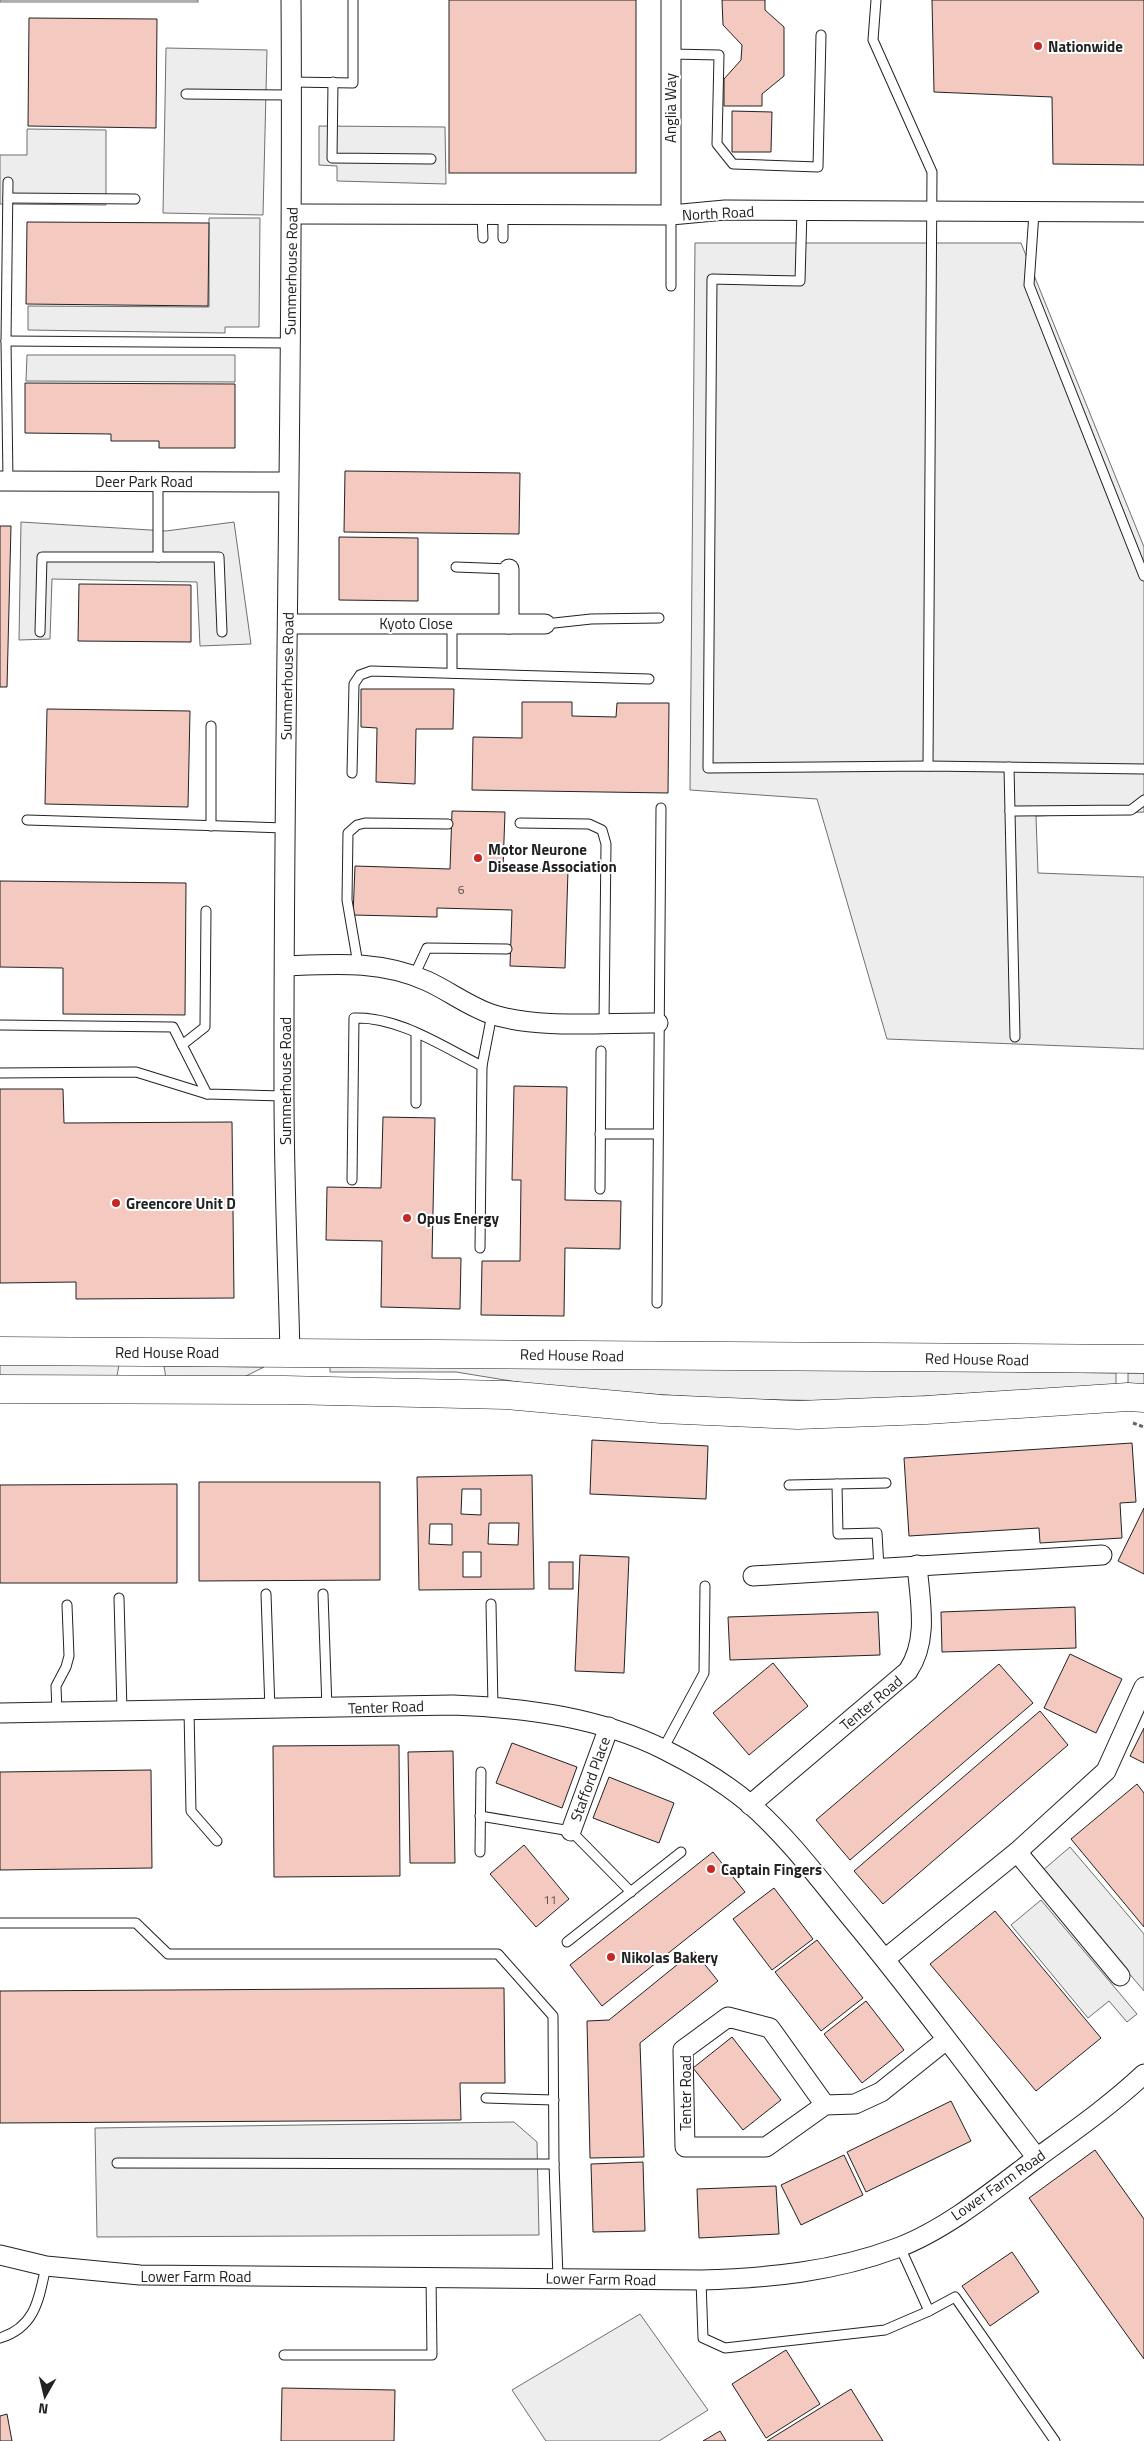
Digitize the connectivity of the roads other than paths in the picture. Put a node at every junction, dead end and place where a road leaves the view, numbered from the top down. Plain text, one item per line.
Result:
1 (291, 0) edge
2 (353, 0) edge
3 (671, 0) edge
4 (876, 0) edge
5 (820, 35) dead end
6 (670, 54) junction
7 (333, 82) junction
8 (292, 88) junction
9 (186, 94) dead end
10 (431, 159) dead end
11 (8, 182) dead end
12 (8, 198) junction
13 (135, 199) dead end
14 (802, 210) junction
15 (932, 212) junction
16 (1144, 212) edge
17 (1034, 213) junction
18 (293, 214) junction
19 (482, 214) junction
20 (503, 215) junction
21 (671, 215) junction
22 (483, 238) dead end
23 (503, 238) dead end
24 (671, 286) dead end
25 (6, 341) junction
26 (289, 343) junction
27 (4, 481) edge
28 (158, 481) junction
29 (288, 482) junction
30 (158, 557) junction
31 (456, 568) dead end
32 (509, 569) joint
33 (1144, 576) edge
34 (659, 618) dead end
35 (452, 623) junction
36 (288, 624) junction
37 (509, 624) junction
38 (545, 624) joint
39 (40, 632) dead end
40 (222, 632) dead end
41 (452, 673) junction
42 (649, 679) dead end
43 (211, 726) dead end
44 (928, 766) junction
45 (1009, 767) junction
46 (1144, 769) edge
47 (352, 773) dead end
48 (1144, 800) edge
49 (660, 808) dead end
50 (1010, 811) junction
51 (27, 820) dead end
52 (520, 823) dead end
53 (448, 824) dead end
54 (211, 826) junction
55 (284, 828) junction
56 (206, 911) dead end
57 (507, 949) dead end
58 (358, 964) junction
59 (285, 966) junction
60 (414, 976) junction
61 (492, 1014) junction
62 (604, 1022) junction
63 (658, 1023) junction
64 (0, 1025) edge
65 (416, 1034) junction
66 (1016, 1037) dead end
67 (182, 1045) junction
68 (601, 1051) dead end
69 (482, 1066) junction
70 (0, 1073) edge
71 (208, 1094) junction
72 (284, 1096) junction
73 (416, 1103) dead end
74 (600, 1134) junction
75 (658, 1134) junction
76 (352, 1180) dead end
77 (600, 1189) dead end
78 (480, 1248) dead end
79 (657, 1303) dead end
80 (0, 1352) edge
81 (290, 1353) junction
82 (1144, 1359) edge
83 (0, 1389) edge
84 (506, 1395) junction
85 (1144, 1398) edge
86 (886, 1483) dead end
87 (837, 1484) junction
88 (788, 1485) dead end
89 (1102, 1554) dead end
90 (917, 1565) junction
91 (879, 1568) junction
92 (753, 1576) dead end
93 (705, 1586) dead end
94 (266, 1594) dead end
95 (323, 1594) dead end
96 (119, 1598) dead end
97 (491, 1604) dead end
98 (67, 1605) dead end
99 (1144, 1687) edge
100 (493, 1707) junction
101 (328, 1709) junction
102 (189, 1710) junction
103 (270, 1710) junction
104 (122, 1711) junction
105 (57, 1712) junction
106 (0, 1713) edge
107 (609, 1727) junction
108 (663, 1749) junction
109 (481, 1772) dead end
110 (750, 1805) junction
111 (480, 1816) junction
112 (571, 1831) junction
113 (217, 1842) dead end
114 (480, 1852) dead end
115 (682, 1852) dead end
116 (1018, 1852) junction
117 (631, 1892) junction
118 (0, 1923) edge
119 (567, 1942) dead end
120 (885, 1958) junction
121 (1120, 1976) dead end
122 (946, 2040) junction
123 (1143, 2078) edge
124 (486, 2098) dead end
125 (554, 2100) junction
126 (825, 2105) junction
127 (1037, 2158) junction
128 (117, 2163) dead end
129 (554, 2164) junction
130 (900, 2247) junction
131 (0, 2255) edge
132 (46, 2266) junction
133 (431, 2277) junction
134 (558, 2278) junction
135 (701, 2280) junction
136 (929, 2311) junction
137 (0, 2338) edge
138 (284, 2355) dead end
139 (1055, 2441) edge

1 - 8 street, Summerhouse Road
2 - 7 lane
3 - 6 street, Anglia Way
4 - 15 lane
5 - 6 lane
6 - 21 street, Anglia Way
7 - 8 lane
7 - 10 lane
8 - 9 lane
8 - 18 street, Summerhouse Road
11 - 12 lane
12 - 13 lane
12 - 25 lane
14 - 15 street, North Road
14 - 21 street, North Road
14 - 44 lane
15 - 17 street, North Road
15 - 44 lane
16 - 17 street, North Road
17 - 33 lane
18 - 19 street, North Road
18 - 26 street, Summerhouse Road
19 - 20 street, North Road
19 - 22 lane
20 - 21 street, North Road
20 - 23 lane
21 - 24 lane
25 - 26 lane
25 - 27 lane
26 - 29 street, Summerhouse Road
27 - 28 street, Deer Park Road
28 - 29 street, Deer Park Road
28 - 30 lane
29 - 36 street, Summerhouse Road
30 - 39 lane
30 - 40 lane
31 - 32 lane
32 - 37 street
34 - 38 lane
35 - 36 street, Kyoto Close
35 - 37 street, Kyoto Close
35 - 41 lane
36 - 55 street, Summerhouse Road
37 - 38 street, Kyoto Close
41 - 42 lane
41 - 47 lane
43 - 54 lane
44 - 45 lane
45 - 46 lane
45 - 50 lane
48 - 50 lane
49 - 63 lane
50 - 66 lane
51 - 54 lane
52 - 62 lane
53 - 58 lane
54 - 55 lane
55 - 59 street, Summerhouse Road
56 - 67 lane
57 - 60 lane
58 - 59 street
58 - 60 street
59 - 72 street, Summerhouse Road
60 - 61 street
61 - 62 street
61 - 69 lane
62 - 63 street
63 - 75 lane
64 - 67 lane
65 - 69 lane
65 - 73 lane
65 - 76 lane
67 - 71 lane
68 - 74 lane
69 - 78 lane
70 - 71 lane
71 - 72 lane
72 - 81 street, Summerhouse Road
74 - 75 lane
74 - 77 lane
75 - 79 lane
80 - 81 main road, Red House Road
81 - 82 main road, Red House Road
81 - 84 main road
83 - 84 main road
84 - 85 main road
86 - 87 lane
87 - 88 lane
87 - 91 lane
89 - 90 street
90 - 91 street
90 - 110 street, Tenter Road
91 - 92 street
93 - 108 lane
94 - 103 lane
95 - 101 lane
96 - 104 lane
97 - 100 lane
98 - 105 lane
99 - 116 street
100 - 101 street, Tenter Road
100 - 107 street, Tenter Road
101 - 103 street, Tenter Road
102 - 103 street, Tenter Road
102 - 104 street, Tenter Road
102 - 113 lane
104 - 105 street, Tenter Road
105 - 106 street, Tenter Road
107 - 108 street, Tenter Road
107 - 112 street, Stafford Place
108 - 110 street, Tenter Road
109 - 111 lane
110 - 120 street, Tenter Road
111 - 112 lane
111 - 114 lane
112 - 117 lane
115 - 117 lane
116 - 120 street
116 - 121 street
117 - 119 lane
118 - 125 lane
120 - 122 street, Tenter Road
122 - 126 street
122 - 127 street, Tenter Road
123 - 127 street, Lower Farm Road
124 - 125 lane
125 - 129 lane
126 - 126 street, Tenter Road
127 - 130 street, Lower Farm Road
128 - 129 lane
129 - 134 lane
130 - 135 street, Lower Farm Road
130 - 136 lane
131 - 132 street, Lower Farm Road
132 - 133 street, Lower Farm Road
132 - 137 lane
133 - 134 street, Lower Farm Road
133 - 138 lane
134 - 135 street, Lower Farm Road
135 - 136 lane
136 - 139 lane

